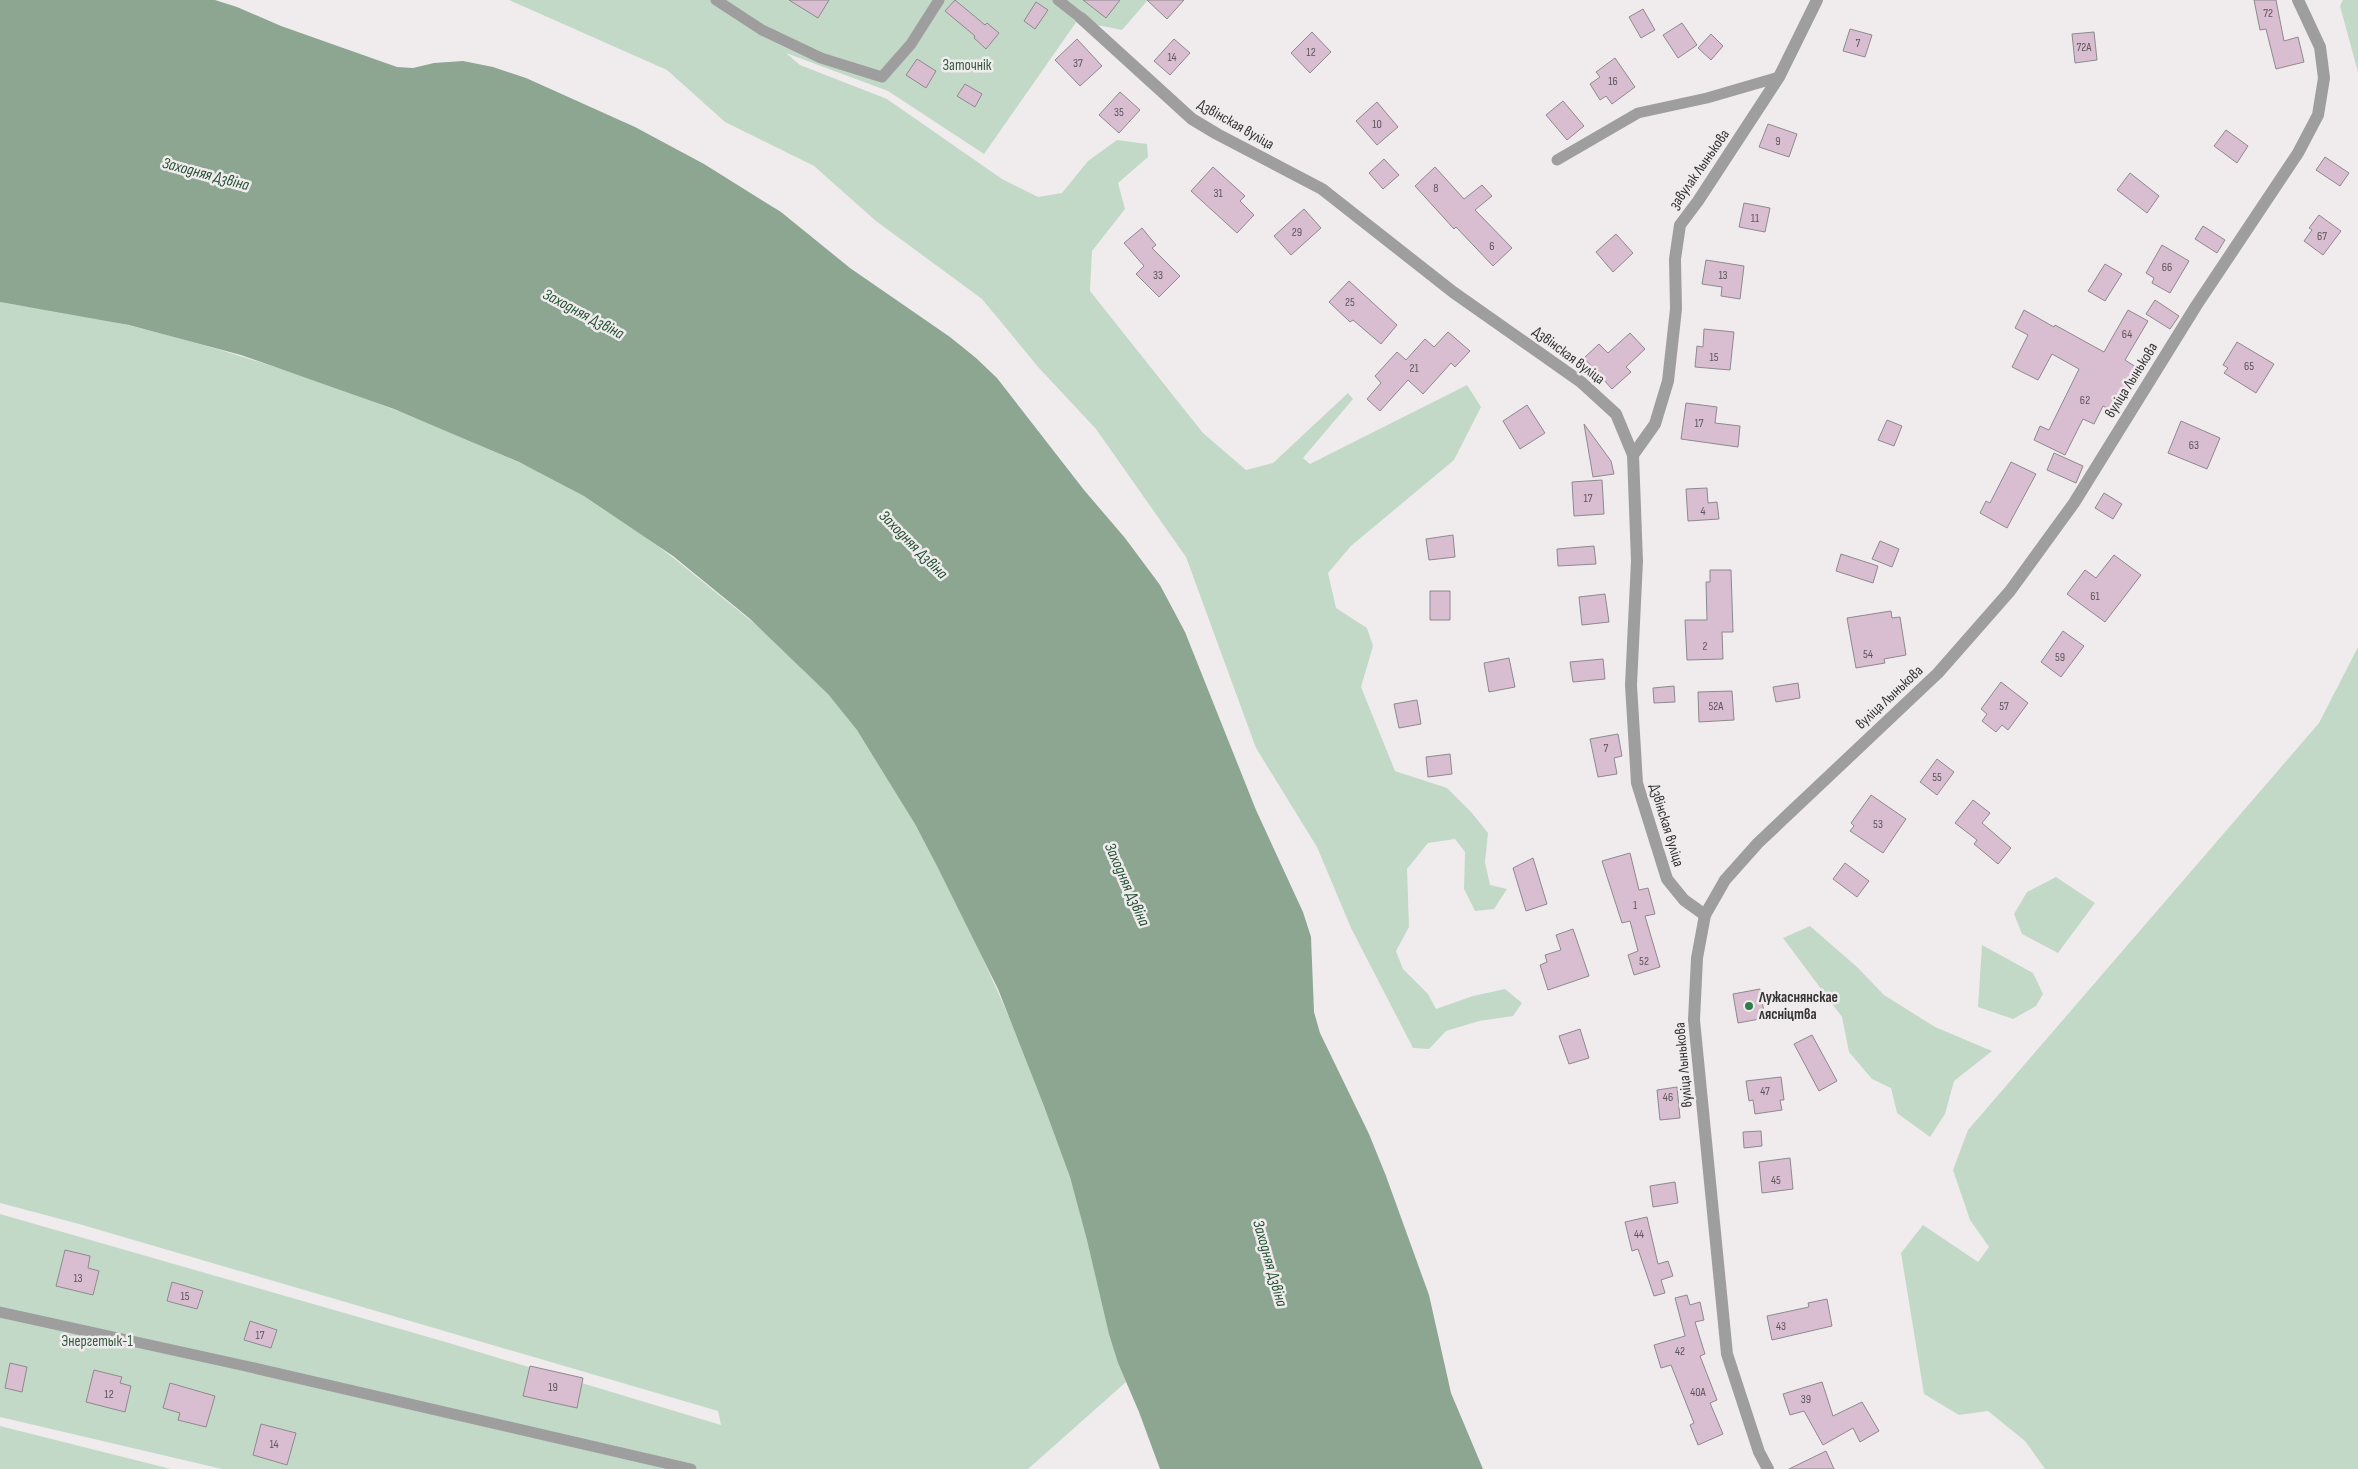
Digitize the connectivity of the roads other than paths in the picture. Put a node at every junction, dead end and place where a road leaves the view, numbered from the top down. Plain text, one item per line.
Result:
1 (716, 0) edge
2 (939, 0) edge
3 (1058, 0) edge
4 (1817, 0) edge
5 (2298, 0) edge
6 (1081, 18) joint
7 (1779, 77) junction
8 (1557, 160) dead end
9 (1633, 455) junction
10 (1704, 915) junction
11 (0, 1312) edge
12 (691, 1469) edge
13 (1768, 1469) edge

1 - 2 lane
3 - 6 lane
4 - 7 street, завулак Лынькова
5 - 10 street, вуліца Лынькова
6 - 9 street, Дзвінская вуліца
7 - 8 lane
7 - 9 street, завулак Лынькова
9 - 10 street, Дзвінская вуліца
10 - 13 street, вуліца Лынькова
11 - 12 lane

